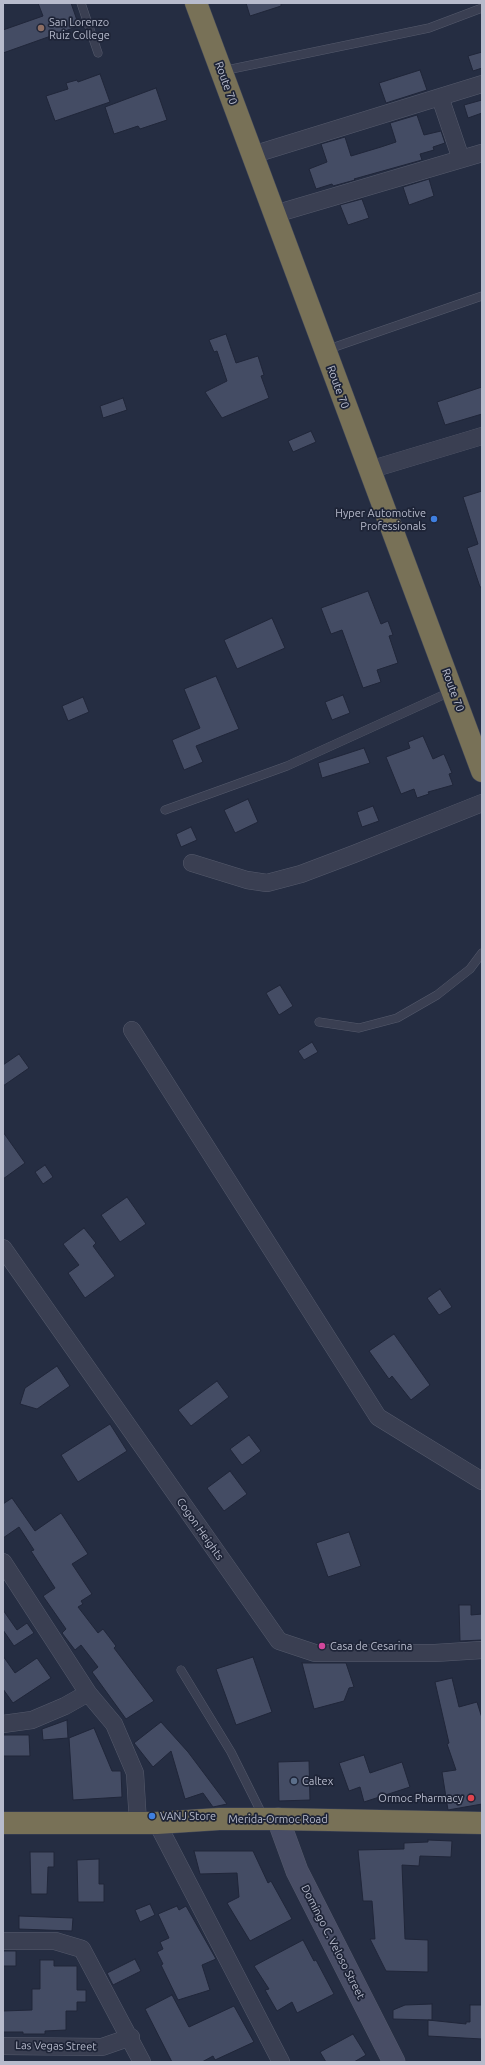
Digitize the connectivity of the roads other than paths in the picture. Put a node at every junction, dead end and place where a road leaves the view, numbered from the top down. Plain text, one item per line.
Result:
1 (81, 3) edge
2 (196, 3) edge
3 (482, 8) edge
4 (98, 53) dead end
5 (222, 72) junction
6 (482, 84) edge
7 (440, 97) junction
8 (482, 153) edge
9 (252, 154) junction
10 (461, 159) junction
11 (275, 214) junction
12 (482, 296) edge
13 (325, 350) junction
14 (482, 436) edge
15 (369, 470) junction
16 (453, 691) junction
17 (482, 769) edge
18 (482, 803) edge
19 (165, 810) dead end
20 (192, 863) dead end
21 (482, 953) edge
22 (319, 1022) dead end
23 (132, 1030) dead end
24 (3, 1248) edge
25 (482, 1481) edge
26 (3, 1562) edge
27 (482, 1650) edge
28 (181, 1670) dead end
29 (88, 1693) junction
30 (3, 1724) edge
31 (271, 1819) junction
32 (482, 1822) edge
33 (3, 1823) edge
34 (148, 1823) junction
35 (3, 1941) edge
36 (131, 2037) junction
37 (3, 2046) edge
38 (142, 2062) edge
39 (281, 2062) edge
40 (394, 2062) edge

1 - 4 lane
2 - 5 highway, Route 70
3 - 5 lane
5 - 9 highway, Route 70
6 - 7 street
7 - 9 street
7 - 10 street
8 - 10 street
9 - 11 highway, Route 70
10 - 11 street
11 - 13 highway, Route 70
12 - 13 lane
13 - 15 highway, Route 70
14 - 15 street
15 - 16 highway, Route 70
16 - 17 highway, Route 70
16 - 19 lane
18 - 20 street
21 - 22 lane
23 - 25 street
24 - 27 street, Cogon Heights
26 - 29 street
28 - 31 lane
29 - 30 street
29 - 34 street
31 - 32 highway, Merida-Ormoc Road
31 - 34 highway, Merida-Ormoc Road
31 - 40 main road, Domingo C. Veloso Street
33 - 34 highway, Merida-Ormoc Road
34 - 39 street
35 - 36 street
36 - 37 street, Las Vegas Street
36 - 38 street

